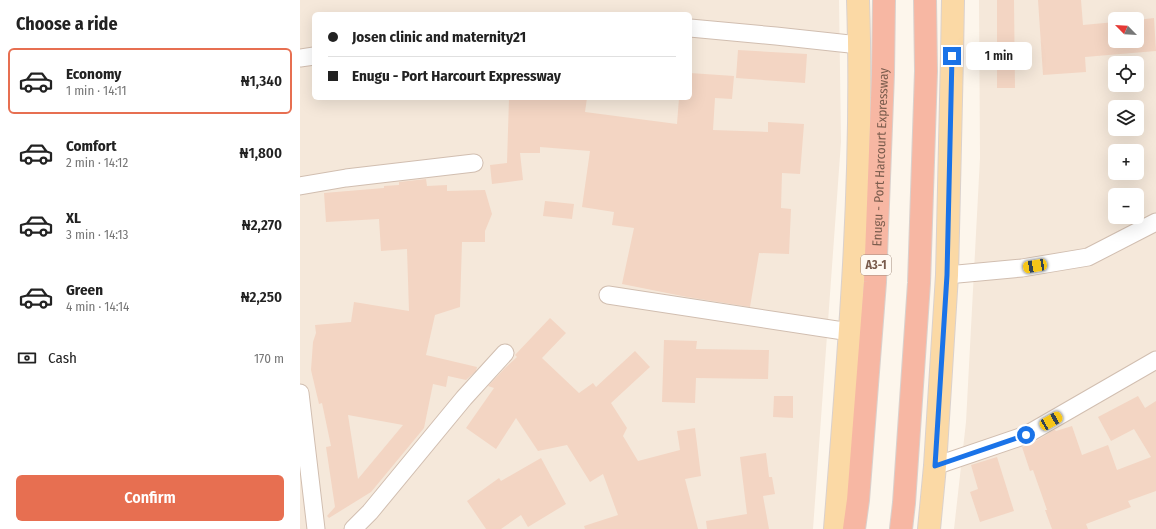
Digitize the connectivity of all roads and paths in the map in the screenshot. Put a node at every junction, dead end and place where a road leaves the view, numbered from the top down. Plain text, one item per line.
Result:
1 (858, 0) edge
2 (884, 0) edge
3 (925, 0) edge
4 (952, 0) edge
5 (692, 28) edge
6 (859, 45) junction
7 (312, 56) edge
8 (300, 58) edge
9 (474, 163) dead end
10 (300, 186) edge
11 (1156, 222) edge
12 (947, 275) junction
13 (608, 295) dead end
14 (850, 332) junction
15 (506, 353) dead end
16 (1156, 360) edge
17 (300, 393) edge
18 (302, 425) edge
19 (935, 466) junction
20 (316, 529) edge
21 (353, 529) edge
22 (835, 529) edge
23 (854, 529) edge
24 (901, 529) edge
25 (930, 529) edge

1 - 6 main road, Enugu - Port Harcourt Expressway / A3-1
2 - 23 highway, Enugu - Port Harcourt Expressway / A3-1
3 - 24 highway
4 - 12 main road
5 - 6 street
6 - 14 main road, Enugu - Port Harcourt Expressway / A3-1
7 - 8 street
9 - 10 street
11 - 12 street
12 - 19 main road
13 - 14 street
14 - 22 main road, Enugu - Port Harcourt Expressway / A3-1
15 - 21 street
16 - 19 street
17 - 18 street
18 - 20 street
19 - 25 main road

